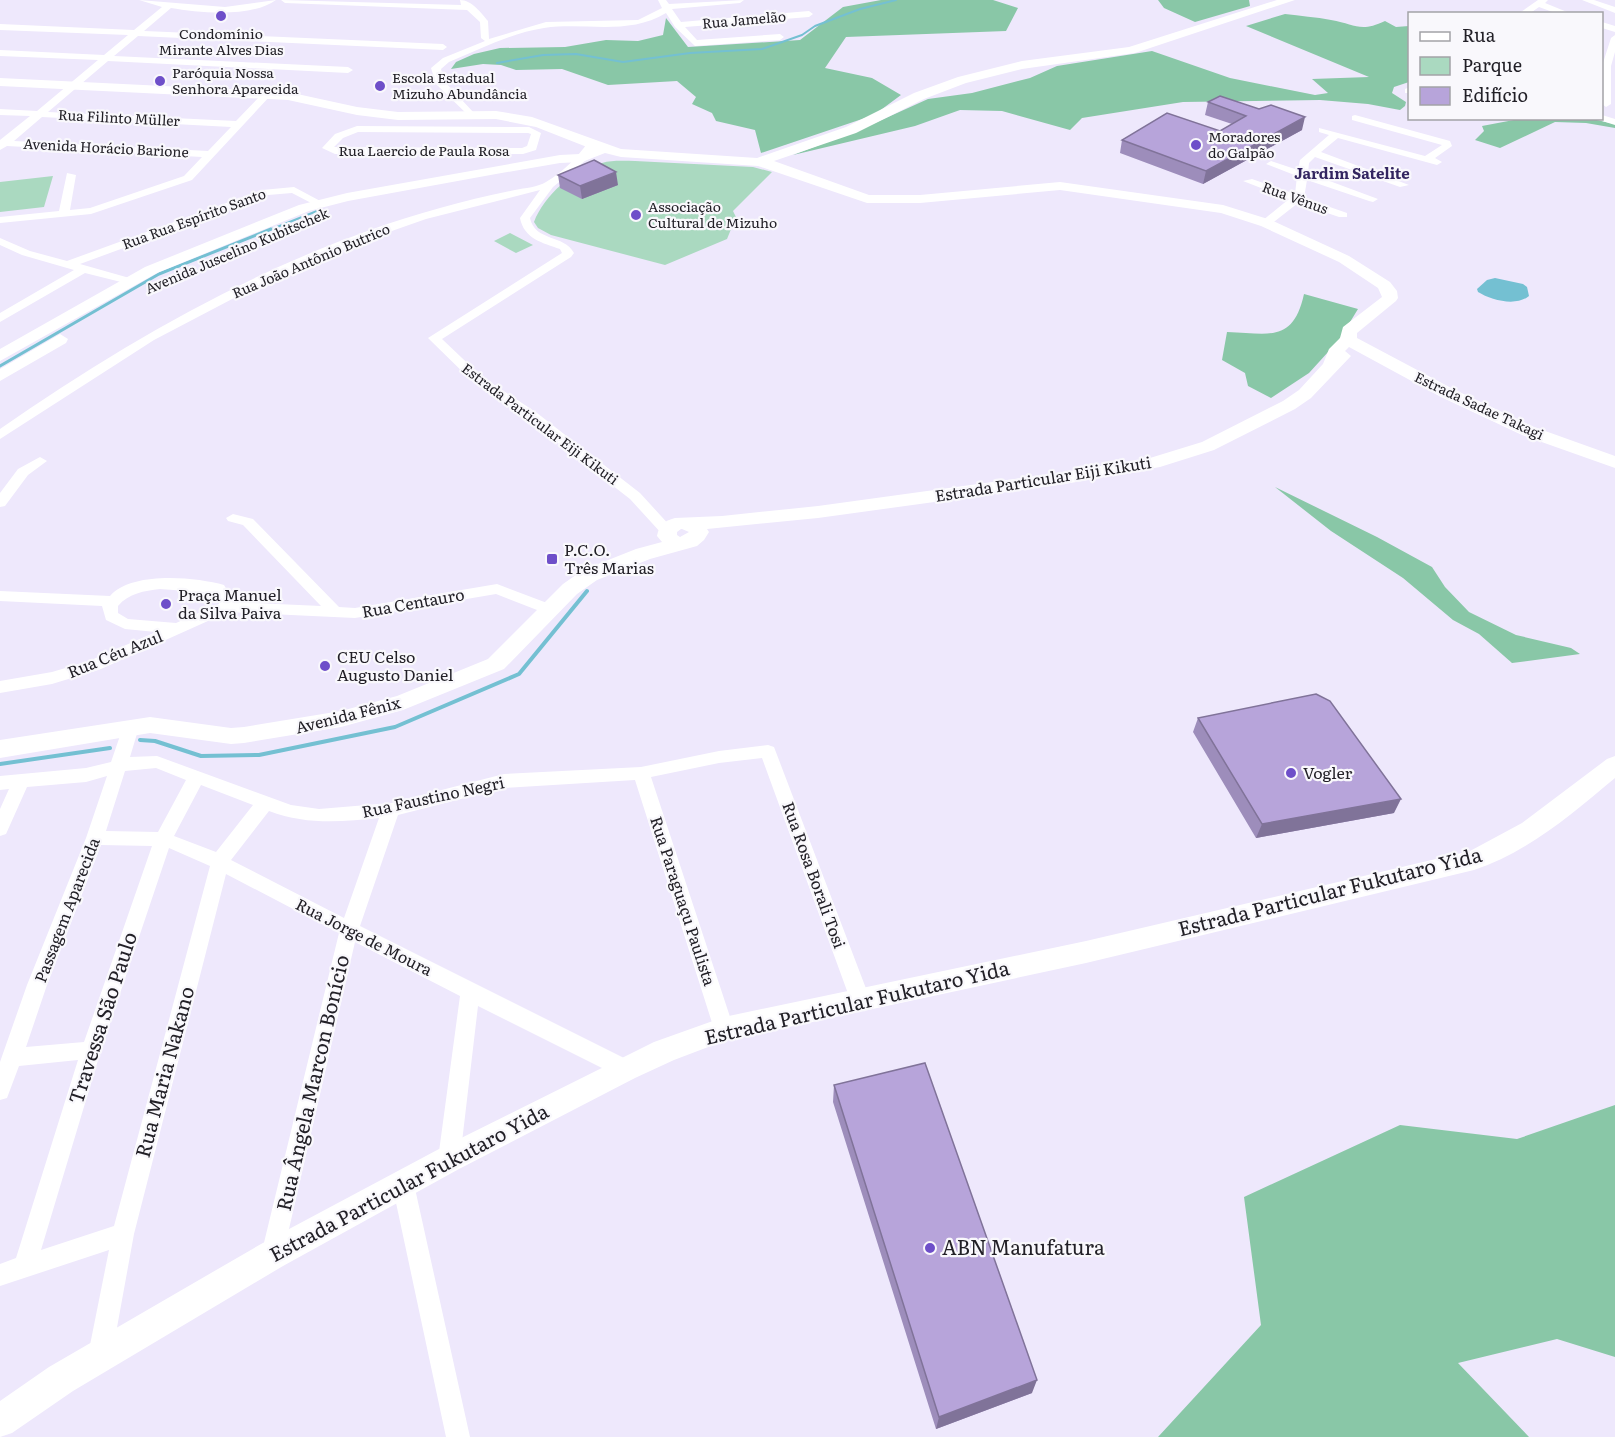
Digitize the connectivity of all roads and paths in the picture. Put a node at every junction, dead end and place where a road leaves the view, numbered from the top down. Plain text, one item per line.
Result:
1 (142, 0) edge
2 (272, 0) edge
3 (285, 0) edge
4 (460, 0) edge
5 (740, 0) edge
6 (1289, 0) edge
7 (1586, 0) edge
8 (341, 1) edge
9 (714, 1) edge
10 (1541, 2) edge
11 (665, 5) edge
12 (168, 6) junction
13 (472, 8) junction
14 (1615, 10) edge
15 (1524, 12) edge
16 (1564, 12) edge
17 (809, 14) dead end
18 (678, 25) junction
19 (0, 27) edge
20 (134, 33) junction
21 (780, 37) dead end
22 (485, 38) dead end
23 (1615, 38) edge
24 (443, 47) dead end
25 (1609, 51) edge
26 (0, 53) edge
27 (105, 58) junction
28 (348, 70) dead end
29 (1606, 72) edge
30 (0, 82) edge
31 (74, 85) junction
32 (266, 95) junction
33 (1606, 104) dead end
34 (0, 112) edge
35 (470, 114) junction
36 (39, 115) junction
37 (1355, 118) dead end
38 (238, 123) junction
39 (1322, 130) dead end
40 (1336, 134) junction
41 (2, 144) edge
42 (598, 147) junction
43 (502, 151) junction
44 (1313, 153) junction
45 (211, 154) junction
46 (582, 158) junction
47 (758, 162) junction
48 (1270, 164) dead end
49 (496, 170) junction
50 (71, 175) dead end
51 (1304, 176) junction
52 (1248, 181) dead end
53 (549, 185) junction
54 (1404, 185) dead end
55 (1298, 199) junction
56 (1373, 199) dead end
57 (321, 208) junction
58 (64, 214) junction
59 (1343, 215) dead end
60 (0, 220) edge
61 (1266, 223) junction
62 (0, 241) edge
63 (69, 264) junction
64 (85, 268) junction
65 (129, 281) junction
66 (0, 318) edge
67 (1352, 343) junction
68 (0, 356) edge
69 (0, 376) edge
70 (0, 435) edge
71 (40, 461) dead end
72 (1615, 462) edge
73 (0, 503) edge
74 (233, 518) dead end
75 (675, 537) junction
76 (315, 593) junction
77 (0, 596) edge
78 (112, 602) junction
79 (226, 607) junction
80 (550, 610) junction
81 (312, 611) junction
82 (335, 612) junction
83 (175, 628) junction
84 (0, 687) edge
85 (131, 728) junction
86 (0, 749) edge
87 (768, 751) joint
88 (1615, 765) edge
89 (118, 767) junction
90 (641, 773) junction
91 (197, 776) junction
92 (21, 781) junction
93 (0, 783) edge
94 (265, 804) junction
95 (391, 810) junction
96 (0, 828) edge
97 (95, 838) junction
98 (163, 839) junction
99 (220, 861) junction
100 (349, 929) junction
101 (470, 992) junction
102 (860, 999) junction
103 (724, 1029) junction
104 (91, 1050) junction
105 (12, 1057) junction
106 (625, 1069) junction
107 (0, 1091) edge
108 (449, 1159) junction
109 (403, 1184) junction
110 (123, 1234) junction
111 (272, 1255) junction
112 (26, 1267) junction
113 (0, 1275) edge
114 (100, 1356) junction
115 (0, 1421) edge
116 (458, 1437) edge

1 - 12 street
2 - 12 street
3 - 8 street
4 - 13 street
5 - 9 street
6 - 47 street
7 - 14 street
8 - 13 street
9 - 11 street
10 - 15 street
10 - 16 street
11 - 18 street
11 - 35 street
12 - 20 street
13 - 22 street
17 - 18 street, Rua Jamelão
18 - 21 street
19 - 20 street
20 - 24 street
20 - 27 street
23 - 25 street
25 - 29 street
26 - 27 street
27 - 28 street
27 - 31 street
29 - 33 street
30 - 31 street, Estrada Particular Eiji Kikuti
31 - 32 street, Estrada Particular Eiji Kikuti
31 - 36 street
32 - 35 street, Estrada Particular Eiji Kikuti
32 - 38 street
34 - 36 street, Rua Filinto Müller
35 - 42 street, Estrada Particular Eiji Kikuti
36 - 38 street, Rua Filinto Müller
36 - 41 street
37 - 40 street
38 - 45 street
39 - 40 street
40 - 44 street
41 - 45 street, Avenida Horácio Barione
42 - 46 street, Avenida Juscelino Kubitschek
42 - 47 street, Estrada Particular Eiji Kikuti
43 - 43 street, Rua Laercio de Paula Rosa
43 - 49 street
44 - 51 street
44 - 54 street
45 - 58 street
46 - 49 street, Avenida Juscelino Kubitschek
46 - 53 street
47 - 61 street, Estrada Particular Eiji Kikuti
48 - 51 street
49 - 57 street, Avenida Juscelino Kubitschek
50 - 58 street
51 - 55 street
51 - 56 street
52 - 55 street, Rua Vênus
53 - 70 street, Rua João Antônio Butrico
53 - 75 street, Estrada Particular Eiji Kikuti
55 - 59 street, Rua Vênus
55 - 61 street
57 - 63 street, Rua Rua Espírito Santo
57 - 65 street, Avenida Juscelino Kubitschek
57 - 69 street, Avenida Juscelino Kubitschek
58 - 60 street
61 - 67 street, Estrada Particular Eiji Kikuti
62 - 63 street
63 - 64 street
64 - 65 street
64 - 66 street
65 - 68 street, Avenida Juscelino Kubitschek
67 - 72 street, Estrada Sadae Takagi
67 - 75 street, Estrada Particular Eiji Kikuti
71 - 73 street
74 - 76 street
75 - 80 street, Avenida Fênix
76 - 81 street
76 - 82 street
77 - 78 street
78 - 79 street
78 - 83 street
79 - 81 street, Rua Centauro
79 - 83 street, Rua Céu Azul
80 - 82 street, Rua Centauro
80 - 85 street, Avenida Fênix
81 - 82 street, Rua Centauro
83 - 84 street, Rua Céu Azul
85 - 86 street, Avenida Fênix
85 - 89 street, Passagem Aparecida
87 - 90 street, Rua Faustino Negri
87 - 102 street, Rua Rosa Borali Tosi
88 - 102 street, Estrada Particular Fukutaro Yida
89 - 91 street, Rua Faustino Negri
89 - 92 street, Rua Faustino Negri
89 - 97 street, Passagem Aparecida
90 - 95 street, Rua Faustino Negri
90 - 103 street, Rua Paraguaçu Paulista
91 - 94 street, Rua Faustino Negri
91 - 98 street, Travessa São Paulo
92 - 93 street, Rua Faustino Negri
92 - 96 street
94 - 95 street, Rua Faustino Negri
94 - 99 street, Rua Maria Nakano
95 - 100 street, Rua Ângela Marcon Bonício
97 - 98 street, Rua Jorge de Moura
97 - 105 street, Passagem Aparecida
98 - 99 street, Rua Jorge de Moura
98 - 104 street, Travessa São Paulo
99 - 100 street, Rua Jorge de Moura
99 - 110 street, Rua Maria Nakano
100 - 101 street, Rua Jorge de Moura
100 - 111 street, Rua Ângela Marcon Bonício
101 - 106 street, Rua Jorge de Moura
101 - 108 street
102 - 103 street, Estrada Particular Fukutaro Yida
103 - 106 street, Estrada Particular Fukutaro Yida
104 - 105 street
104 - 112 street, Travessa São Paulo
105 - 107 street, Passagem Aparecida
106 - 108 street, Estrada Particular Fukutaro Yida
108 - 109 street, Estrada Particular Fukutaro Yida
109 - 111 street, Estrada Particular Fukutaro Yida
109 - 116 street
110 - 112 street
110 - 114 street, Rua Maria Nakano
111 - 114 street, Estrada Particular Fukutaro Yida
112 - 113 street
114 - 115 street, Estrada Particular Fukutaro Yida

